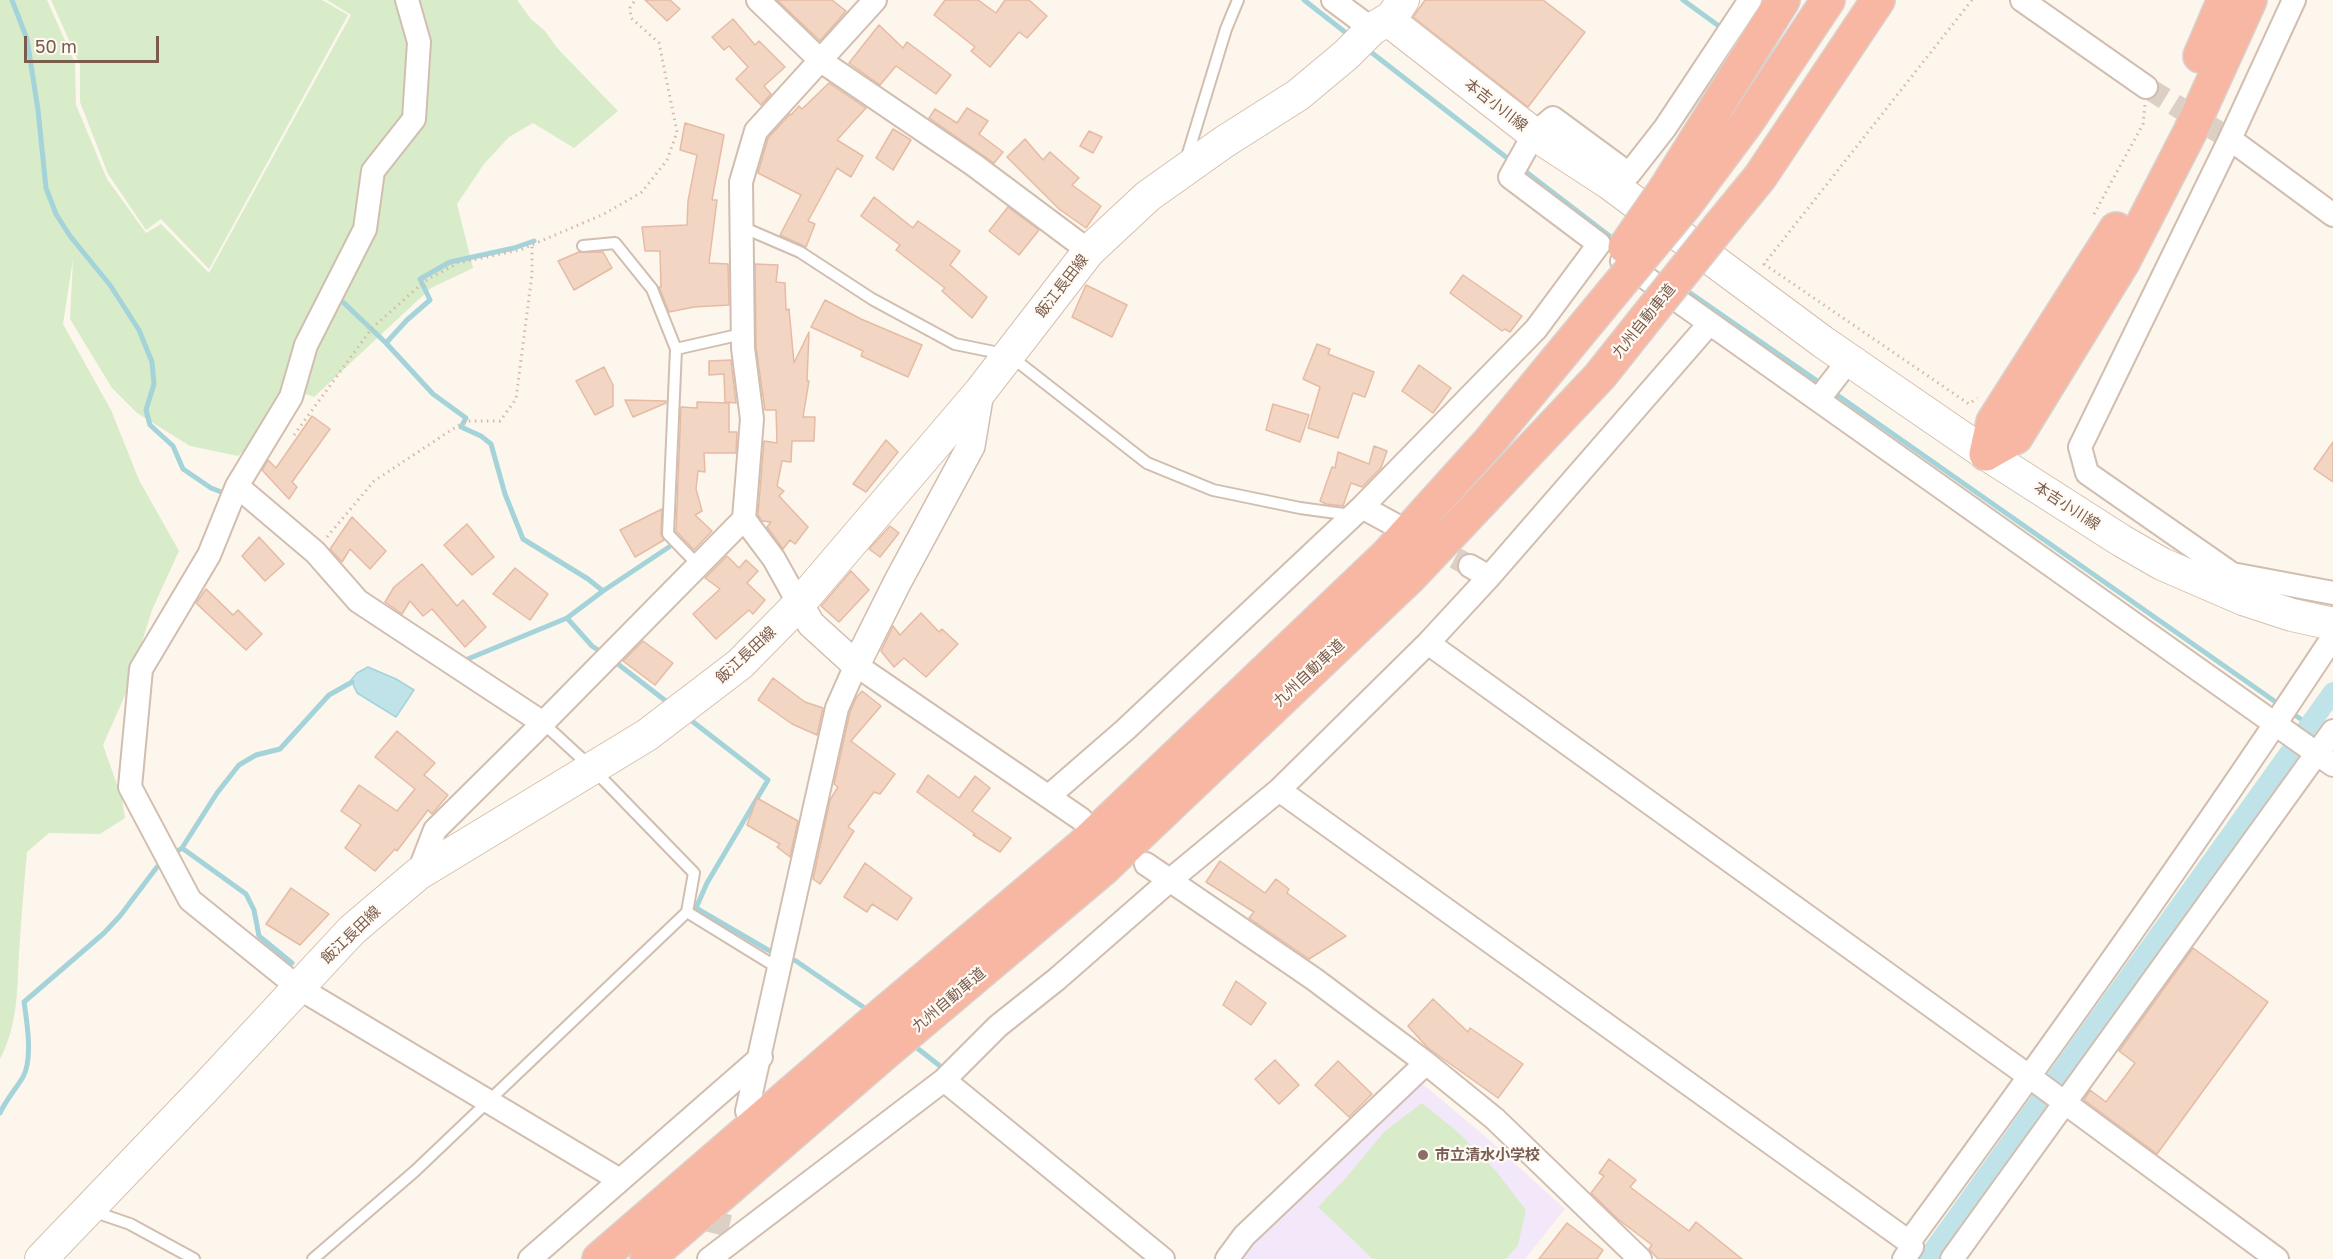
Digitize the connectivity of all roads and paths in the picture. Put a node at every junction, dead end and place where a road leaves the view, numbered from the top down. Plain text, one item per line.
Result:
1 (407, 0) edge
2 (635, 0) edge
3 (758, 0) edge
4 (875, 0) edge
5 (1238, 0) edge
6 (1333, 0) edge
7 (1750, 0) edge
8 (1783, 0) edge
9 (1828, 0) edge
10 (1878, 0) edge
11 (1904, 0) edge
12 (1972, 0) edge
13 (2022, 0) edge
14 (2224, 0) edge
15 (2250, 0) edge
16 (2294, 0) edge
17 (1388, 16) edge
18 (821, 61) junction
19 (2146, 87) joint
20 (1534, 134) junction
21 (2230, 139) junction
22 (1183, 172) junction
23 (1760, 177) junction
24 (1676, 196) junction
25 (2333, 215) edge
26 (2092, 218) dead end
27 (741, 227) junction
28 (532, 245) junction
29 (583, 246) dead end
30 (1089, 251) junction
31 (1607, 269) junction
32 (1709, 324) junction
33 (742, 334) junction
34 (676, 349) junction
35 (1009, 355) junction
36 (1849, 360) junction
37 (980, 392) junction
38 (1978, 396) dead end
39 (1818, 400) junction
40 (303, 422) dead end
41 (1986, 454) junction
42 (237, 486) junction
43 (1358, 511) junction
44 (744, 519) junction
45 (1395, 525) dead end
46 (326, 539) dead end
47 (698, 566) junction
48 (2333, 593) edge
49 (799, 604) junction
50 (2333, 624) edge
51 (2333, 637) edge
52 (1428, 643) junction
53 (856, 664) junction
54 (543, 723) junction
55 (2276, 723) junction
56 (2333, 731) edge
57 (2325, 759) edge
58 (593, 769) junction
59 (1279, 790) junction
60 (1050, 796) junction
61 (1081, 819) dead end
62 (1146, 864) dead end
63 (418, 874) junction
64 (1169, 881) junction
65 (687, 912) junction
66 (778, 968) junction
67 (299, 988) junction
68 (875, 1040) junction
69 (760, 1056) junction
70 (1426, 1063) junction
71 (2030, 1077) junction
72 (944, 1080) junction
73 (487, 1101) junction
74 (2064, 1102) junction
75 (747, 1112) dead end
76 (618, 1179) junction
77 (87, 1210) junction
78 (716, 1234) tunnel mouth
79 (1906, 1250) edge
80 (41, 1259) edge
81 (194, 1259) edge
82 (313, 1259) edge
83 (530, 1259) edge
84 (599, 1259) edge
85 (647, 1259) edge
86 (710, 1259) edge
87 (1163, 1259) edge
88 (1227, 1259) edge
89 (1640, 1259) edge
90 (1952, 1259) edge
91 (2277, 1259) edge

1 - 42 street
2 - 28 path
3 - 18 street
4 - 18 street
5 - 22 lane
6 - 17 street
7 - 20 street
8 - 24 highway
9 - 24 highway, 九州自動車道
10 - 23 highway, 九州自動車道
11 - 23 highway
12 - 38 path
13 - 19 street
14 - 41 highway
15 - 41 highway
16 - 21 street
17 - 20 main road, 本吉小川線
17 - 22 main road, 飯江長田線
18 - 27 street
18 - 30 street
19 - 26 path
20 - 31 street
20 - 36 main road, 本吉小川線
21 - 25 street
21 - 48 street
22 - 30 main road, 飯江長田線
23 - 68 highway, 九州自動車道, bridge
24 - 31 highway, 九州自動車道, bridge
27 - 33 street
27 - 35 lane
28 - 40 path
28 - 46 path
29 - 34 lane
30 - 35 main road, 飯江長田線
31 - 32 street
31 - 43 street
31 - 68 highway, 九州自動車道
32 - 39 street
32 - 52 street
33 - 34 lane
33 - 44 street
34 - 47 lane
35 - 37 main road, 飯江長田線
35 - 43 lane
36 - 39 street
36 - 41 main road, 本吉小川線
37 - 49 main road, 飯江長田線
37 - 53 street
39 - 55 street
41 - 50 main road, 本吉小川線
42 - 54 street
42 - 67 street
43 - 45 street
43 - 60 street
44 - 47 street
44 - 49 street
47 - 54 street
49 - 53 street
49 - 58 main road, 飯江長田線
51 - 55 street
52 - 59 street
52 - 71 street
53 - 60 street
53 - 66 street
54 - 58 lane
54 - 63 street
55 - 57 street
55 - 71 street
56 - 57 street
57 - 74 street
58 - 63 main road, 飯江長田線
58 - 65 lane
59 - 64 street
59 - 79 street
60 - 61 street
62 - 64 street
63 - 67 main road, 飯江長田線
64 - 70 street
64 - 72 street
65 - 66 lane
65 - 73 lane
66 - 69 street
67 - 73 street
67 - 77 main road, 飯江長田線
68 - 84 highway, 九州自動車道
68 - 85 highway, 九州自動車道
69 - 75 street
69 - 76 street
70 - 88 street
70 - 89 street
71 - 74 street
71 - 79 street
72 - 86 street
72 - 87 street
73 - 76 street
73 - 82 lane
74 - 90 street
74 - 91 street
76 - 83 street
77 - 80 main road, 飯江長田線
77 - 81 lane
78 - 86 street

